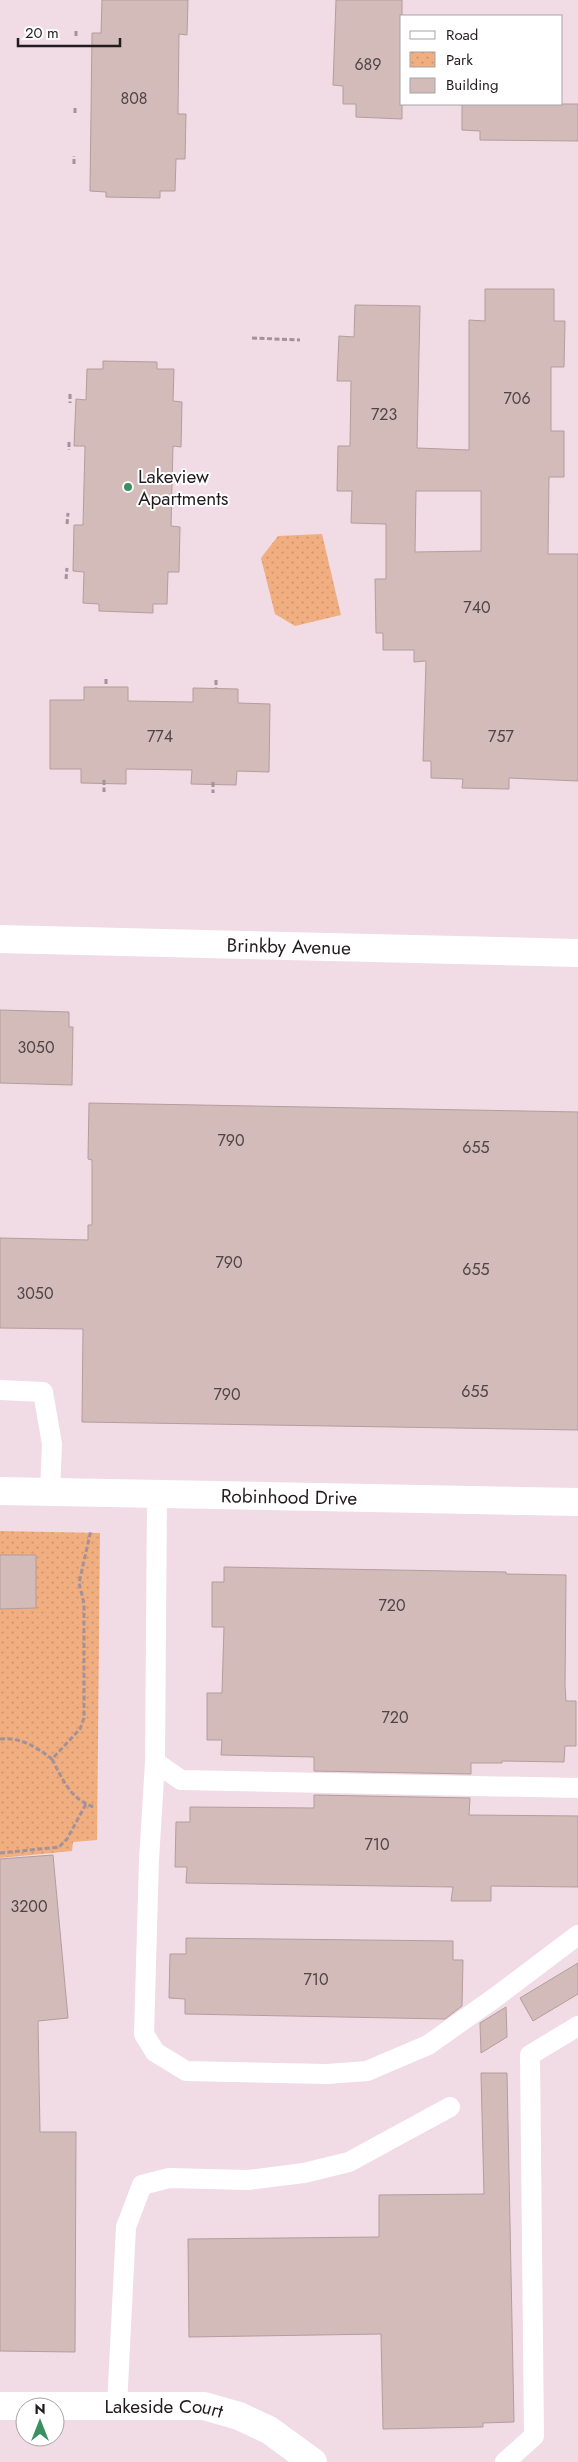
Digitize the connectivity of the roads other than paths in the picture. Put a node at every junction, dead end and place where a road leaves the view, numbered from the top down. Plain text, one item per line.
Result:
1 (0, 939) edge
2 (578, 953) edge
3 (0, 1390) edge
4 (0, 1491) edge
5 (50, 1492) junction
6 (157, 1494) junction
7 (578, 1502) edge
8 (155, 1762) junction
9 (578, 1788) edge
10 (578, 1935) edge
11 (578, 2026) edge
12 (450, 2107) dead end
13 (0, 2406) edge
14 (117, 2406) junction
15 (314, 2462) edge
16 (505, 2462) edge

1 - 2 street, Brinkby Avenue
3 - 5 lane
4 - 5 street, Robinhood Drive
5 - 6 street, Robinhood Drive
6 - 7 street, Robinhood Drive
6 - 8 lane
8 - 9 lane
8 - 10 lane
11 - 16 lane
12 - 14 lane
13 - 14 street, Lakeside Court
14 - 15 street, Lakeside Court

